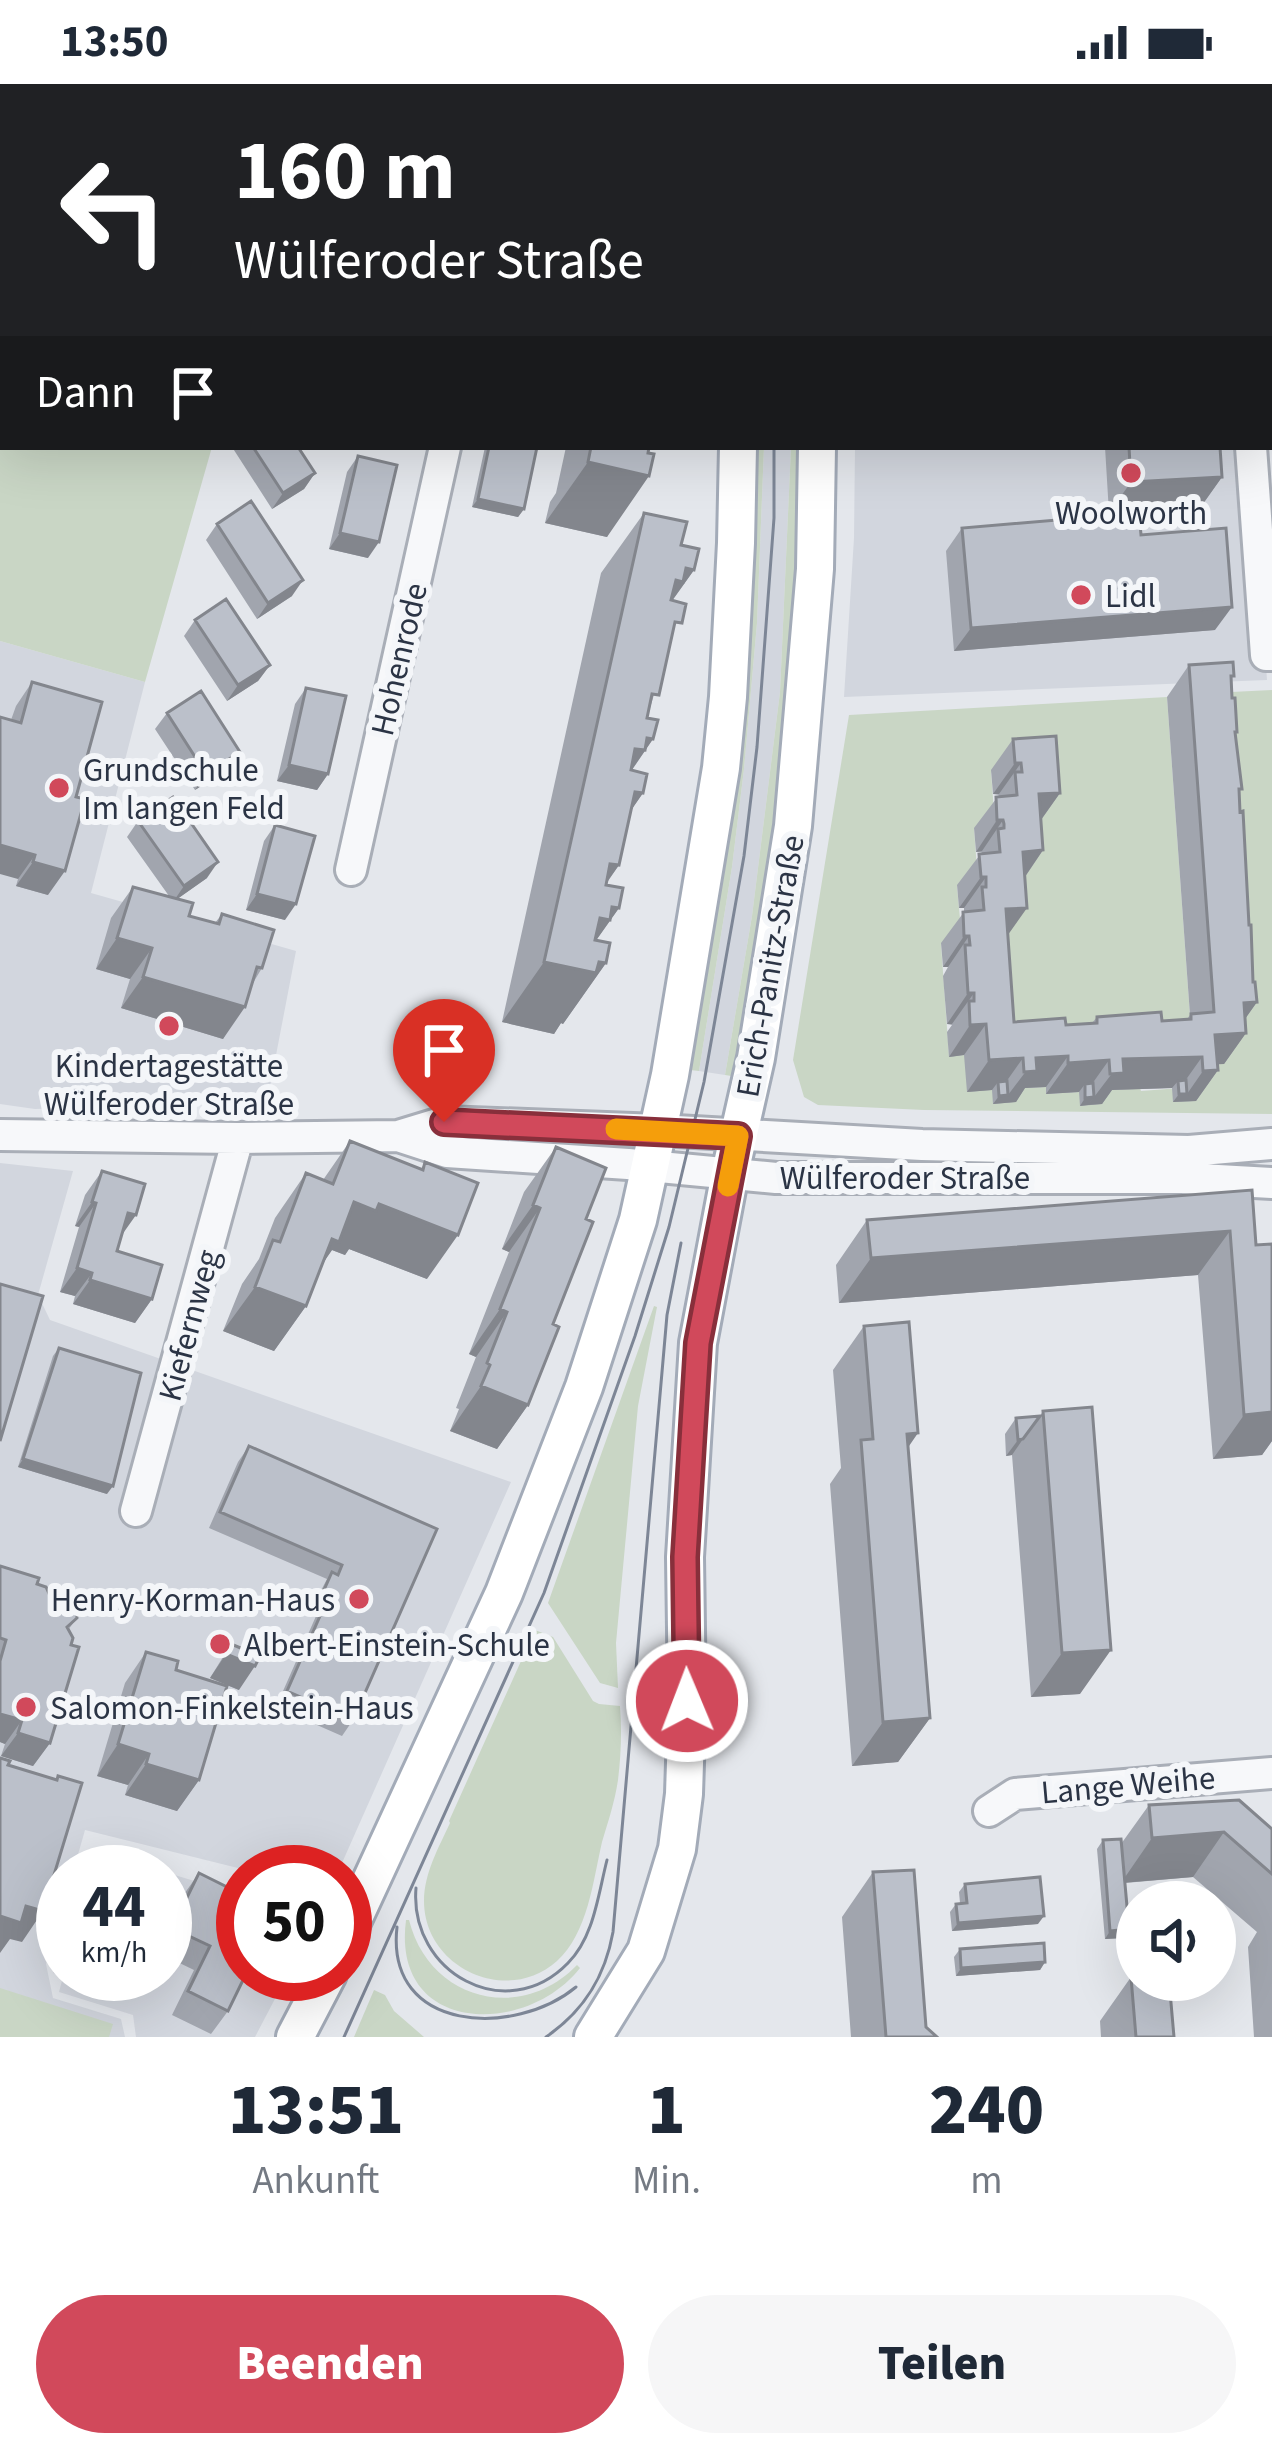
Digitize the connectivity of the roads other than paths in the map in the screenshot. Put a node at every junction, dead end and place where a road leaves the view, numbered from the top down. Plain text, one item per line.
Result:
1 (444, 450) edge
2 (738, 450) edge
3 (817, 450) edge
4 (1251, 450) edge
5 (1272, 655) edge
6 (351, 870) dead end
7 (0, 1135) edge
8 (738, 1136) junction
9 (238, 1138) junction
10 (1272, 1144) edge
11 (655, 1148) junction
12 (730, 1173) junction
13 (1272, 1183) edge
14 (136, 1511) dead end
15 (1272, 1772) edge
16 (989, 1811) dead end
17 (372, 1879) edge
18 (314, 2001) edge
19 (295, 2037) edge
20 (593, 2037) edge

1 - 6 street, Hohenrode
2 - 11 main road
3 - 8 main road, Erich-Panitz-Straße
4 - 5 street
7 - 9 street, Wülferoder Straße
8 - 10 street, Wülferoder Straße
8 - 11 street, Wülferoder Straße
8 - 12 main road, Erich-Panitz-Straße
9 - 11 street, Wülferoder Straße
9 - 14 street, Kiefernweg
11 - 12 street, Wülferoder Straße
11 - 17 main road
12 - 13 street, Wülferoder Straße
12 - 20 main road, Erich-Panitz-Straße
15 - 16 street, Lange Weihe
18 - 19 main road

